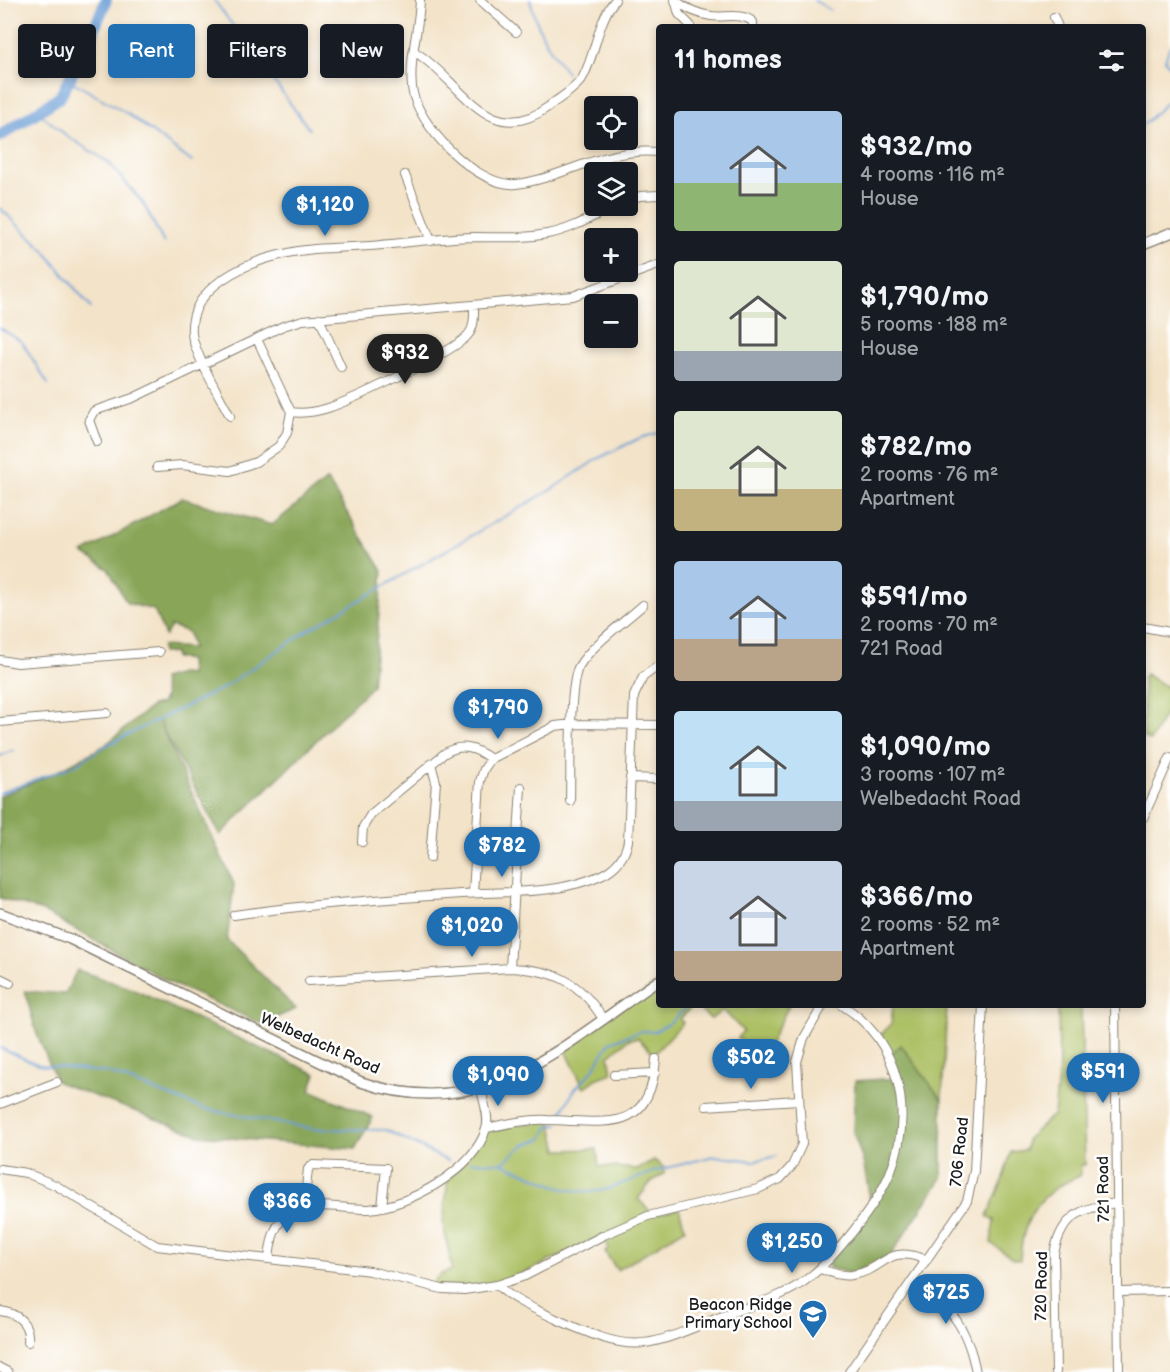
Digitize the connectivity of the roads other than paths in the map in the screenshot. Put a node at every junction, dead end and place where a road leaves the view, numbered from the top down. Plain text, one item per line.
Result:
1 (420, 0) edge
2 (480, 0) edge
3 (615, 0) edge
4 (675, 0) edge
5 (1054, 17) dead end
6 (689, 24) edge
7 (753, 24) edge
8 (1057, 24) edge
9 (516, 32) dead end
10 (415, 52) junction
11 (656, 152) edge
12 (405, 174) dead end
13 (656, 195) edge
14 (638, 197) edge
15 (595, 216) edge
16 (1170, 233) edge
17 (431, 241) junction
18 (1146, 243) edge
19 (656, 266) edge
20 (474, 306) junction
21 (319, 318) junction
22 (257, 339) junction
23 (204, 363) junction
24 (340, 366) dead end
25 (291, 412) junction
26 (230, 416) dead end
27 (97, 442) dead end
28 (157, 467) dead end
29 (643, 605) dead end
30 (1146, 628) edge
31 (1170, 632) edge
32 (159, 652) dead end
33 (0, 660) edge
34 (656, 667) edge
35 (107, 713) dead end
36 (0, 723) edge
37 (572, 724) junction
38 (631, 725) junction
39 (656, 725) edge
40 (1170, 758) edge
41 (490, 759) junction
42 (431, 764) junction
43 (630, 778) junction
44 (656, 779) edge
45 (521, 787) dead end
46 (570, 801) dead end
47 (1146, 811) edge
48 (362, 842) dead end
49 (430, 858) dead end
50 (514, 892) junction
51 (472, 893) junction
52 (0, 913) edge
53 (234, 915) dead end
54 (510, 968) junction
55 (0, 978) edge
56 (309, 981) dead end
57 (656, 982) edge
58 (10, 983) dead end
59 (821, 1008) edge
60 (846, 1008) edge
61 (982, 1008) edge
62 (1115, 1008) edge
63 (603, 1018) junction
64 (656, 1059) dead end
65 (655, 1073) junction
66 (614, 1075) dead end
67 (57, 1082) dead end
68 (481, 1089) junction
69 (799, 1100) junction
70 (0, 1104) edge
71 (706, 1107) dead end
72 (487, 1128) junction
73 (0, 1169) edge
74 (1117, 1203) junction
75 (304, 1207) junction
76 (382, 1207) junction
77 (269, 1259) junction
78 (927, 1260) junction
79 (820, 1269) junction
80 (912, 1281) junction
81 (497, 1285) junction
82 (1118, 1292) junction
83 (1170, 1292) edge
84 (0, 1311) edge
85 (28, 1342) dead end
86 (0, 1368) edge
87 (8, 1372) edge
88 (849, 1372) edge
89 (976, 1372) edge
90 (1056, 1372) edge
91 (1119, 1372) edge

1 - 10 street
2 - 9 street
3 - 10 street
4 - 6 street
4 - 7 street
5 - 8 street
10 - 11 street
12 - 17 street
13 - 14 street
15 - 17 street
16 - 18 street
17 - 23 street
19 - 20 street
20 - 21 street
20 - 25 street
21 - 22 street
21 - 24 street
22 - 23 street
22 - 25 street
23 - 26 street
23 - 27 street
25 - 28 street
29 - 37 street
30 - 31 street
32 - 33 street
34 - 38 street
35 - 36 street
37 - 38 street
37 - 41 street
37 - 46 street
38 - 39 street
38 - 43 street
40 - 47 street
41 - 42 street
41 - 51 street
42 - 48 street
42 - 49 street
43 - 44 street
43 - 50 street
45 - 50 street
50 - 51 street
50 - 54 street
51 - 53 street
52 - 68 street, Welbedacht Road
54 - 56 street
54 - 63 street
55 - 58 street
57 - 63 street, Welbedacht Road
59 - 69 street
60 - 79 street
61 - 78 street, 706 Road
62 - 74 street, 721 Road
63 - 68 street, Welbedacht Road
64 - 65 street
65 - 66 street
65 - 72 street
67 - 70 street
68 - 72 street
69 - 71 street
69 - 81 street
72 - 76 street
73 - 77 street
74 - 82 street, 721 Road
74 - 90 street, 720 Road
75 - 76 street
75 - 76 street
75 - 77 street
77 - 81 street
78 - 79 street
78 - 80 street, 706 Road
79 - 81 street
80 - 88 street, 706 Road
80 - 89 street
82 - 83 street
82 - 91 street, 721 Road
84 - 85 street
86 - 87 street

